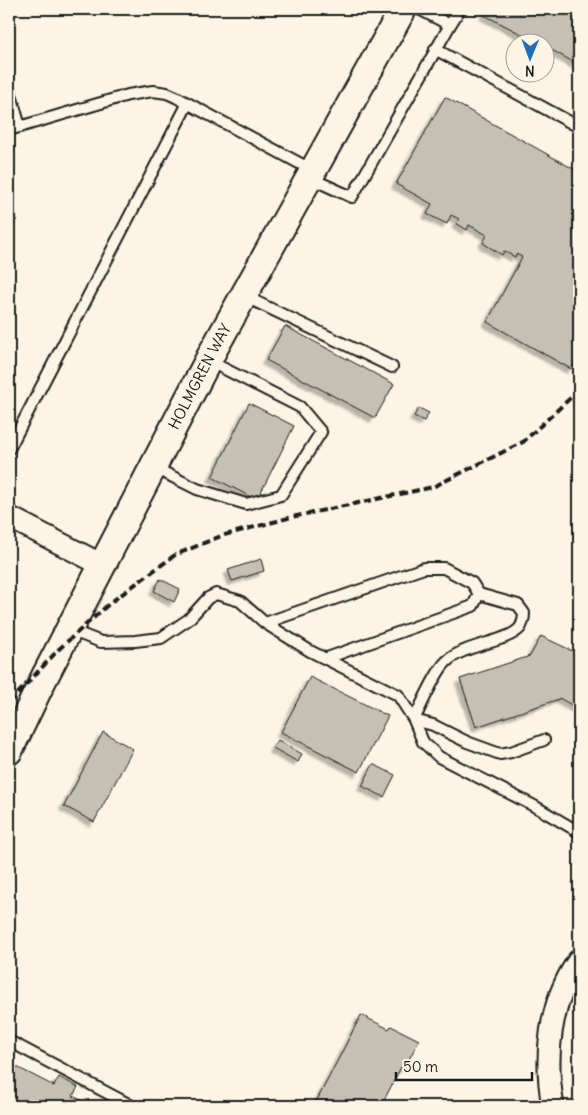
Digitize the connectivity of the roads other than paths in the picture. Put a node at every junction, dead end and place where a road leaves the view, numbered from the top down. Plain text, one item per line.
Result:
1 (403, 9) edge
2 (419, 9) edge
3 (460, 9) edge
4 (450, 25) junction
5 (435, 49) junction
6 (9, 87) edge
7 (188, 103) junction
8 (20, 127) junction
9 (579, 127) edge
10 (9, 130) edge
11 (311, 174) junction
12 (243, 296) junction
13 (208, 360) junction
14 (392, 367) dead end
15 (9, 449) edge
16 (153, 467) junction
17 (9, 517) edge
18 (102, 565) junction
19 (479, 594) junction
20 (265, 624) junction
21 (69, 630) junction
22 (326, 658) junction
23 (414, 720) junction
24 (544, 740) dead end
25 (9, 751) edge
26 (579, 832) edge
27 (579, 960) edge
28 (9, 1040) edge
29 (132, 1106) edge
30 (553, 1106) edge

1 - 11 street, HOLMGREN WAY
2 - 4 lane
3 - 4 lane
4 - 5 lane
5 - 9 lane
5 - 11 lane
6 - 8 lane
7 - 8 lane
7 - 11 lane
7 - 15 lane
8 - 10 lane
11 - 12 street, HOLMGREN WAY
12 - 13 street, HOLMGREN WAY
12 - 14 lane
13 - 16 street, HOLMGREN WAY
13 - 16 lane
16 - 18 street, HOLMGREN WAY
17 - 18 street
18 - 21 street, HOLMGREN WAY
19 - 20 lane
19 - 22 lane
19 - 23 lane
20 - 21 lane
20 - 22 lane
21 - 25 street, HOLMGREN WAY
22 - 23 lane
23 - 24 lane
23 - 26 lane
27 - 30 street
28 - 29 lane

